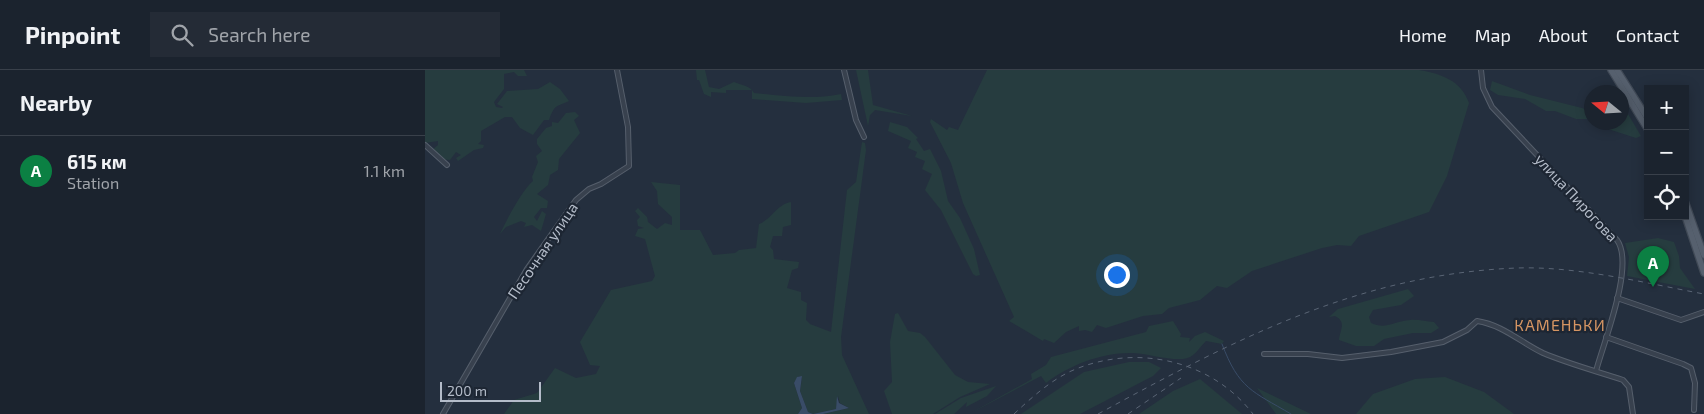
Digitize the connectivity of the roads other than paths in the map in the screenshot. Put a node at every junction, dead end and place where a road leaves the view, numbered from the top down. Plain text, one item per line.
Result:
1 (617, 70) edge
2 (844, 70) edge
3 (1481, 70) edge
4 (1611, 70) edge
5 (1617, 70) edge
6 (1644, 113) edge
7 (1644, 124) edge
8 (864, 138) dead end
9 (425, 145) edge
10 (447, 165) dead end
11 (1689, 213) edge
12 (1686, 220) edge
13 (1704, 256) edge
14 (1703, 270) edge
15 (1617, 298) junction
16 (1704, 312) edge
17 (1605, 337) junction
18 (1264, 354) dead end
19 (1596, 371) junction
20 (1694, 410) dead end
21 (443, 414) edge
22 (1633, 414) edge

1 - 21 street, Песочная улица
2 - 8 street
3 - 15 street, улица Пирогова
4 - 7 main road
5 - 6 main road
9 - 10 street
11 - 13 main road
12 - 14 main road
15 - 16 street
15 - 17 street, улица Пирогова
17 - 19 street, улица Пирогова
17 - 20 street
18 - 19 street
19 - 22 street

